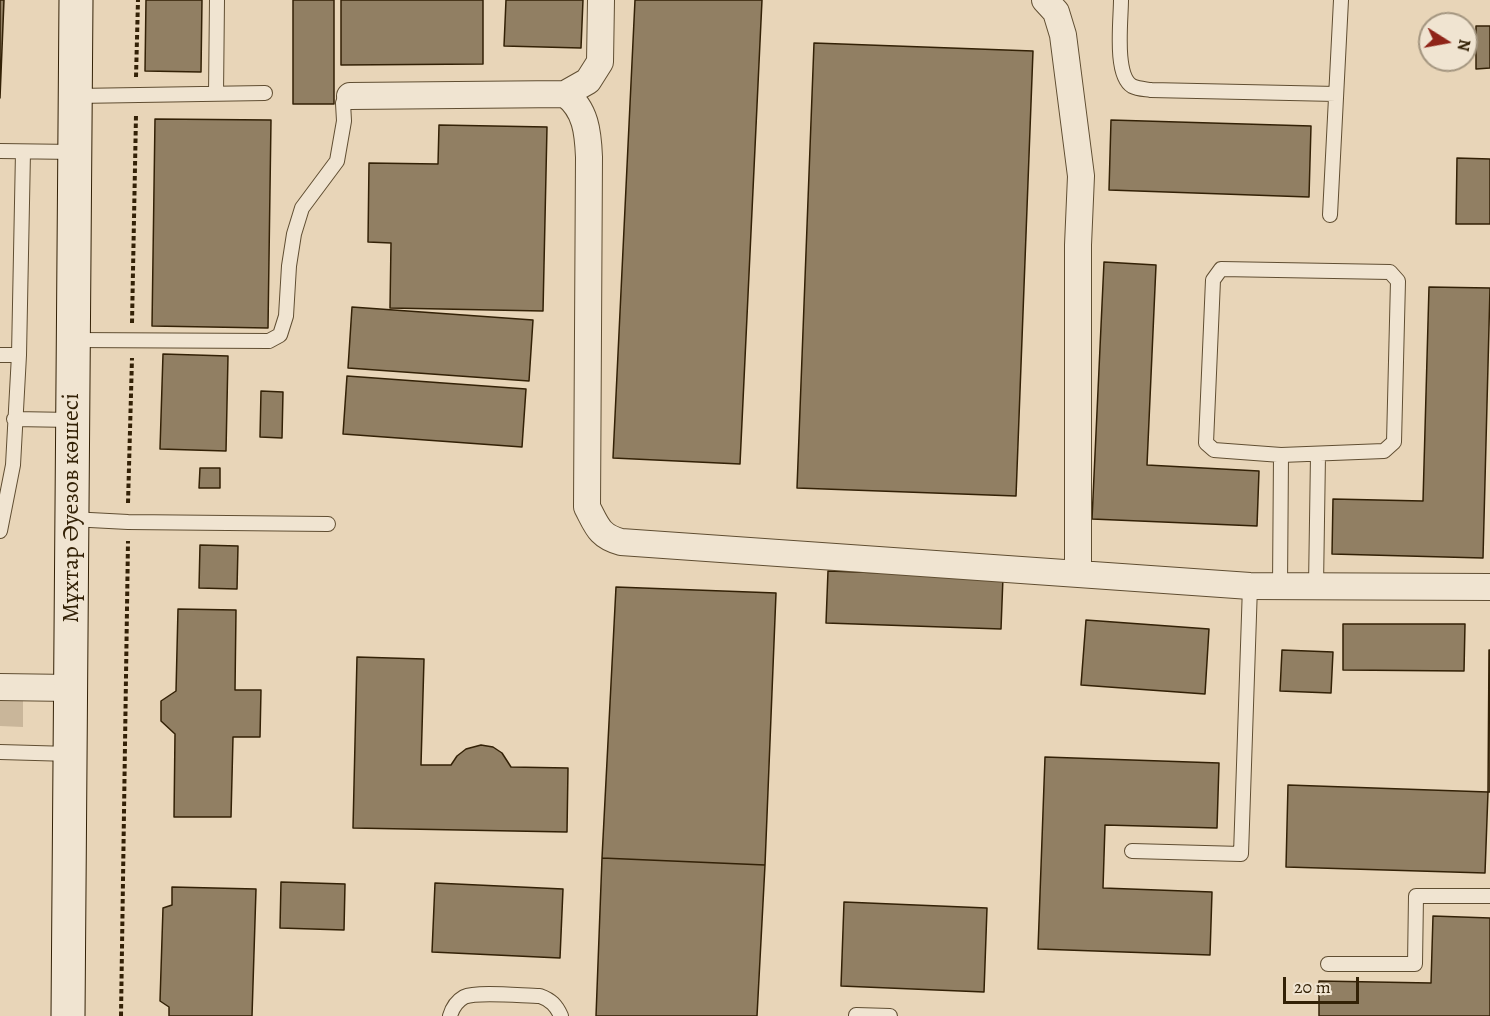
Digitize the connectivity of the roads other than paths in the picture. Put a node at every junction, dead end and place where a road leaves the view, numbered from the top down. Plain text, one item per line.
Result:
1 (76, 0) edge
2 (217, 0) edge
3 (601, 0) edge
4 (1046, 0) edge
5 (1121, 0) edge
6 (1341, 0) edge
7 (265, 93) dead end
8 (565, 93) junction
9 (216, 94) junction
10 (1336, 94) junction
11 (76, 96) junction
12 (350, 96) joint
13 (0, 151) edge
14 (23, 152) junction
15 (75, 152) junction
16 (1330, 215) dead end
17 (73, 340) junction
18 (0, 355) edge
19 (19, 355) junction
20 (14, 419) junction
21 (72, 420) junction
22 (1281, 455) junction
23 (1318, 455) junction
24 (7, 465) edge
25 (71, 519) junction
26 (328, 524) dead end
27 (0, 531) edge
28 (1078, 573) junction
29 (1251, 586) junction
30 (1280, 586) junction
31 (1316, 586) junction
32 (1490, 586) edge
33 (0, 687) edge
34 (70, 688) junction
35 (0, 752) edge
36 (70, 754) junction
37 (1132, 851) dead end
38 (1490, 896) edge
39 (1328, 963) dead end
40 (856, 1015) edge
41 (68, 1016) edge
42 (450, 1016) edge
43 (561, 1016) edge
44 (890, 1016) edge

1 - 11 street, Мұхтар Әуезов көшесі
2 - 9 lane
3 - 8 street
4 - 28 street
5 - 10 lane
6 - 10 lane
7 - 9 lane
8 - 12 street
8 - 28 street
9 - 11 lane
10 - 16 lane
11 - 15 street, Мұхтар Әуезов көшесі
12 - 17 lane
13 - 14 lane
14 - 15 lane
14 - 19 lane
15 - 17 street, Мұхтар Әуезов көшесі
17 - 21 street, Мұхтар Әуезов көшесі
18 - 19 lane
19 - 20 lane
20 - 21 lane
20 - 24 lane
21 - 25 street, Мұхтар Әуезов көшесі
22 - 23 lane
22 - 23 lane
22 - 30 lane
23 - 31 lane
24 - 27 lane
25 - 26 lane
25 - 34 street, Мұхтар Әуезов көшесі
28 - 29 street
29 - 30 street
29 - 37 lane
30 - 31 street
31 - 32 street
33 - 34 street
34 - 36 street, Мұхтар Әуезов көшесі
35 - 36 lane
36 - 41 street, Мұхтар Әуезов көшесі
38 - 39 lane
40 - 44 lane
42 - 43 lane

